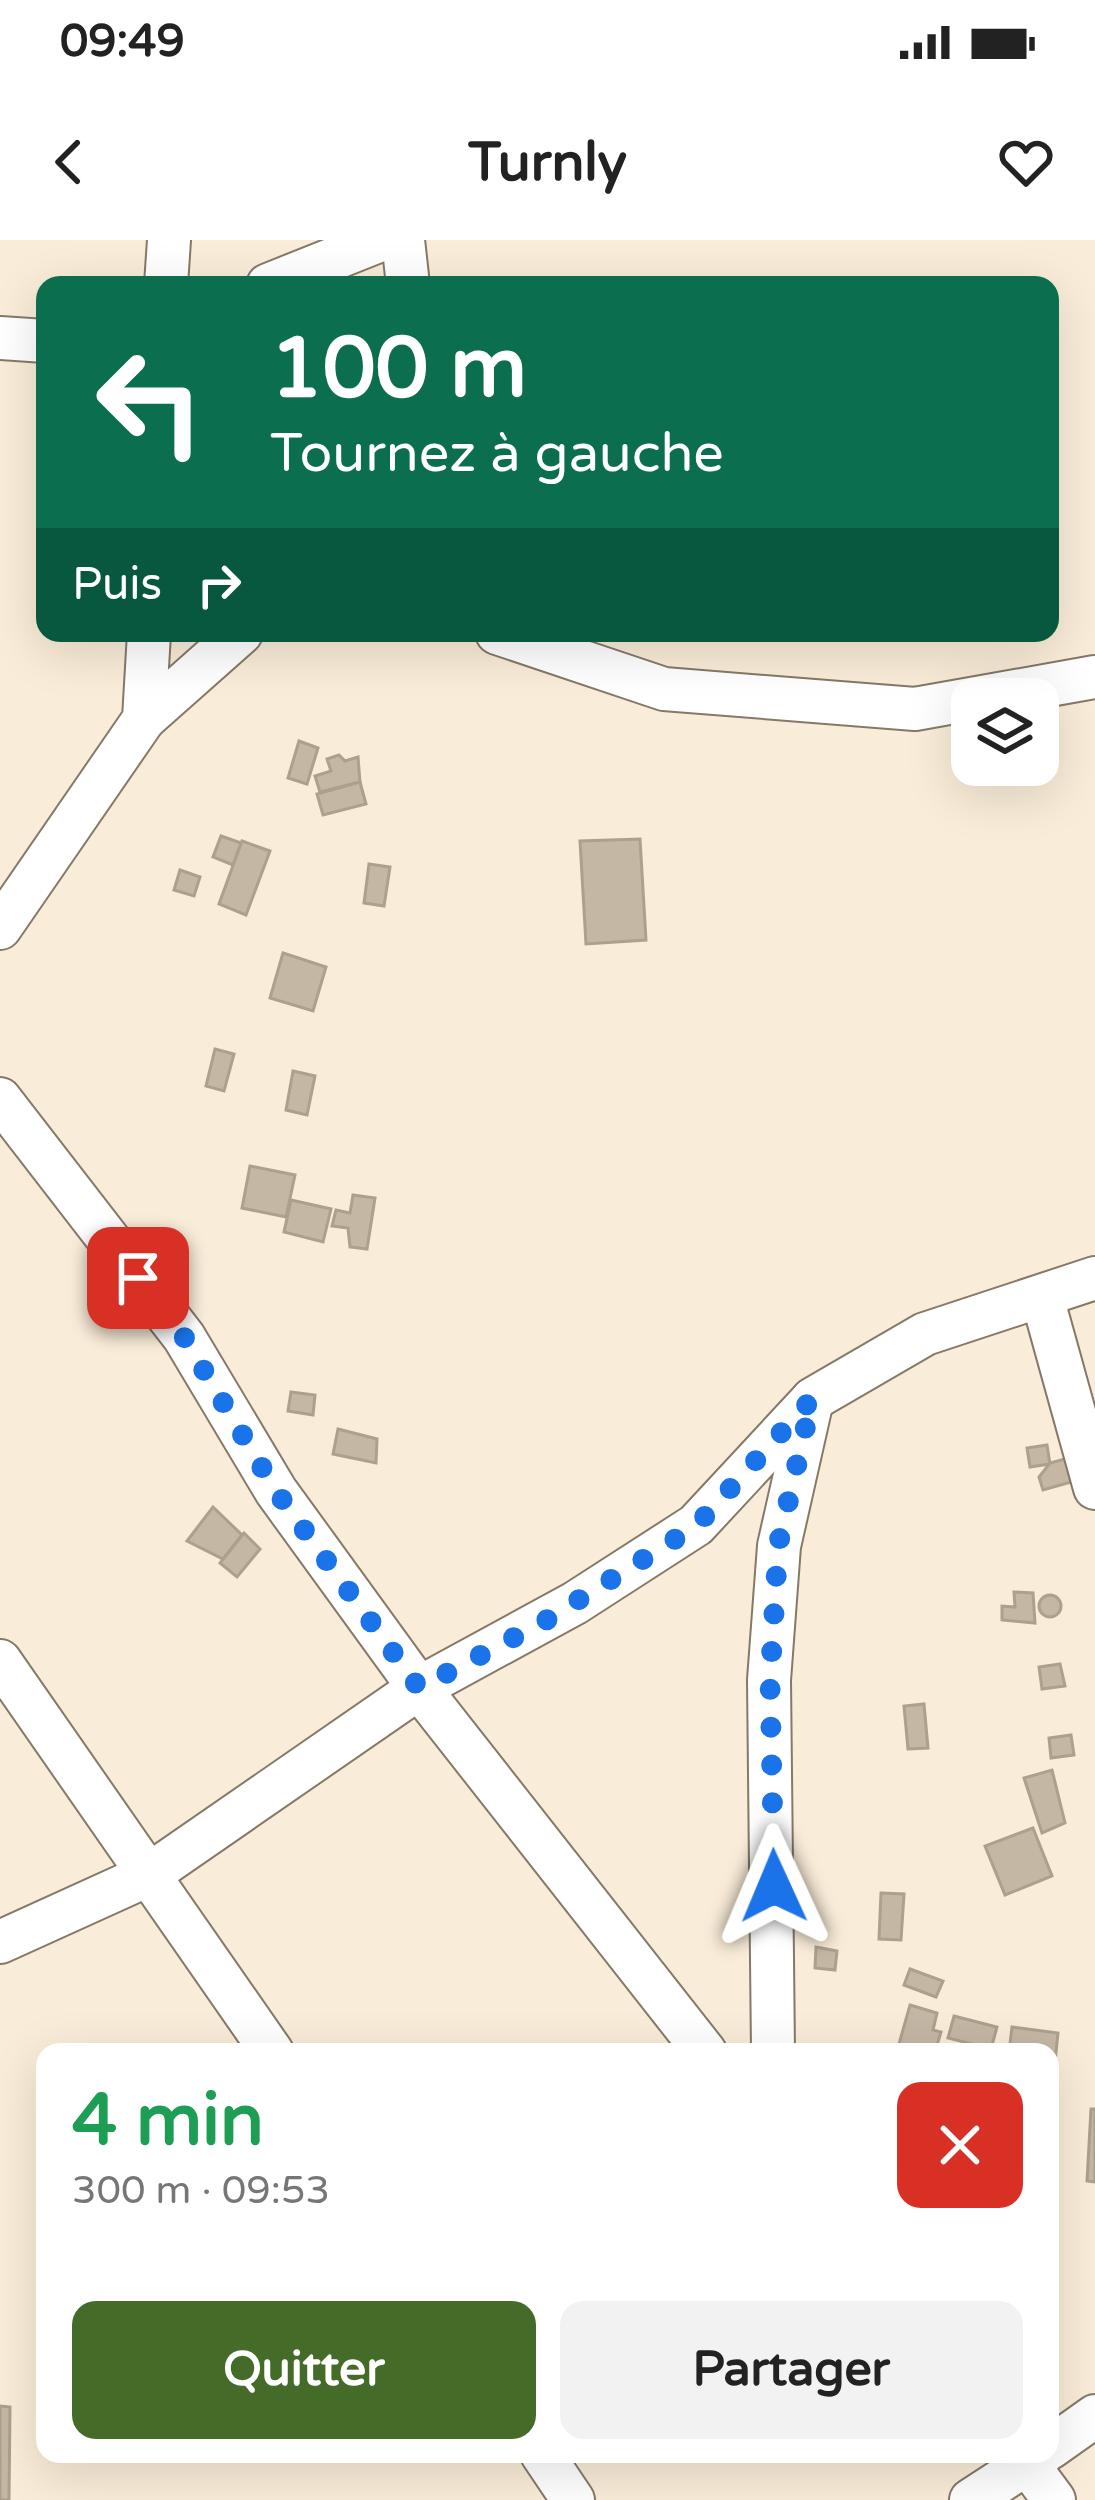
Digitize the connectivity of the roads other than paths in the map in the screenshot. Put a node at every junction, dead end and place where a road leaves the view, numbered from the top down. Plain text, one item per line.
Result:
1 (169, 240) edge
2 (381, 240) edge
3 (403, 240) edge
4 (167, 276) edge
5 (291, 276) edge
6 (407, 276) edge
7 (0, 338) edge
8 (36, 340) edge
9 (148, 642) edge
10 (231, 642) edge
11 (524, 642) edge
12 (1095, 676) edge
13 (144, 719) junction
14 (0, 928) edge
15 (0, 1099) edge
16 (1095, 1278) edge
17 (1042, 1297) junction
18 (812, 1399) junction
19 (1095, 1487) edge
20 (0, 1661) edge
21 (419, 1688) junction
22 (150, 1874) junction
23 (0, 1942) edge
24 (266, 2043) edge
25 (698, 2043) edge
26 (773, 2043) edge
27 (1095, 2416) edge
28 (1059, 2439) edge
29 (548, 2463) edge
30 (1023, 2463) edge
31 (1038, 2463) edge
32 (573, 2500) edge
33 (970, 2500) edge
34 (1054, 2500) edge

1 - 4 street
2 - 5 street
3 - 6 street
7 - 8 street
9 - 13 street
10 - 13 street
11 - 12 street
13 - 14 street
15 - 21 street
16 - 17 street
17 - 18 street
17 - 19 street
18 - 21 street
18 - 26 street
20 - 22 street
21 - 22 street
21 - 25 street
22 - 23 street
22 - 24 street
27 - 28 street
29 - 32 street
30 - 33 street
31 - 34 street

